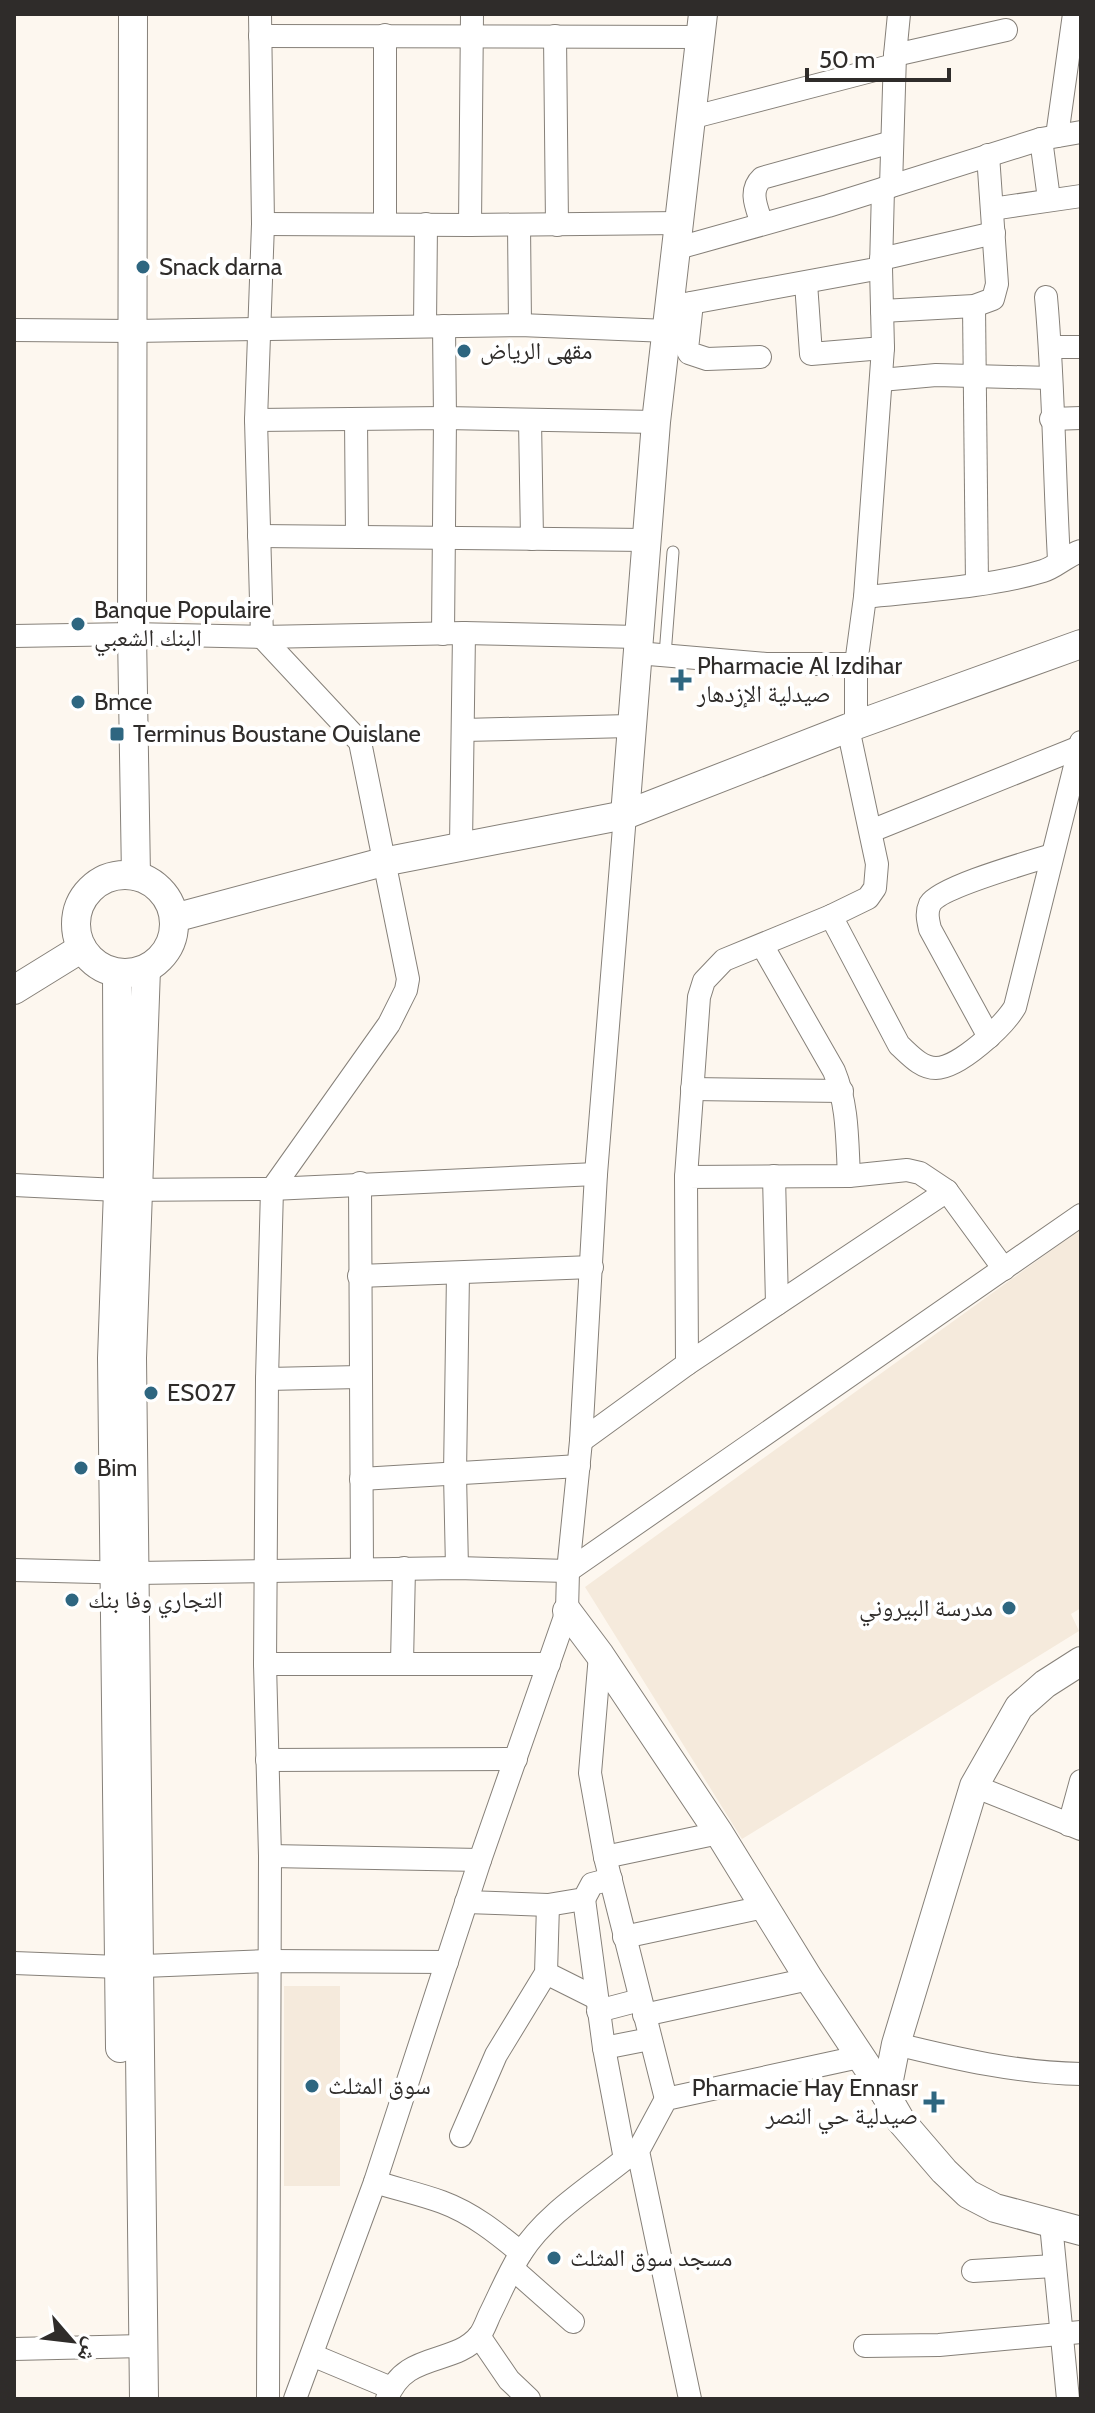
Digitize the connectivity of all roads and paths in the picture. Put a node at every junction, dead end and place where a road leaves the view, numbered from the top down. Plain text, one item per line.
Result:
1 (119, 14) edge
2 (133, 14) edge
3 (899, 14) edge
4 (1074, 14) edge
5 (260, 25) edge
6 (472, 25) edge
7 (702, 25) edge
8 (1006, 30) dead end
9 (385, 35) junction
10 (555, 36) junction
11 (894, 60) junction
12 (690, 118) junction
13 (1081, 132) edge
14 (1049, 138) junction
15 (892, 142) junction
16 (988, 155) junction
17 (887, 188) junction
18 (1081, 196) edge
19 (1049, 199) junction
20 (992, 209) junction
21 (263, 224) junction
22 (385, 224) junction
23 (426, 224) junction
24 (762, 224) junction
25 (470, 225) junction
26 (519, 225) junction
27 (557, 225) junction
28 (994, 233) junction
29 (679, 236) junction
30 (881, 263) junction
31 (806, 283) junction
32 (1046, 297) dead end
33 (974, 306) junction
34 (882, 311) junction
35 (676, 314) junction
36 (520, 325) junction
37 (434, 326) junction
38 (258, 328) junction
39 (14, 330) edge
40 (124, 331) junction
41 (1051, 347) junction
42 (1081, 347) edge
43 (883, 348) junction
44 (760, 357) dead end
45 (973, 376) junction
46 (1051, 378) junction
47 (881, 380) junction
48 (445, 418) junction
49 (1081, 418) edge
50 (356, 419) junction
51 (1051, 419) junction
52 (256, 420) junction
53 (530, 420) junction
54 (656, 422) junction
55 (259, 536) junction
56 (357, 537) junction
57 (443, 538) junction
58 (532, 539) junction
59 (646, 540) junction
60 (1081, 551) edge
61 (673, 552) dead end
62 (1059, 560) junction
63 (977, 584) junction
64 (865, 597) junction
65 (453, 633) junction
66 (123, 635) junction
67 (14, 636) edge
68 (262, 637) junction
69 (1081, 644) edge
70 (647, 648) junction
71 (856, 664) junction
72 (630, 726) junction
73 (852, 727) junction
74 (463, 730) junction
75 (1080, 745) edge
76 (625, 815) junction
77 (871, 831) junction
78 (461, 845) junction
79 (1052, 855) junction
80 (383, 862) junction
81 (129, 876) junction
82 (831, 916) junction
83 (174, 918) junction
84 (762, 945) junction
85 (82, 948) junction
86 (146, 969) junction
87 (117, 973) junction
88 (14, 990) edge
89 (989, 1037) junction
90 (692, 1089) junction
91 (842, 1091) junction
92 (596, 1174) junction
93 (774, 1176) junction
94 (849, 1176) junction
95 (686, 1177) junction
96 (360, 1183) junction
97 (15, 1184) edge
98 (272, 1189) junction
99 (128, 1190) junction
100 (947, 1191) junction
101 (1081, 1215) edge
102 (592, 1267) junction
103 (1004, 1269) junction
104 (458, 1273) junction
105 (359, 1276) junction
106 (777, 1304) junction
107 (687, 1364) junction
108 (360, 1377) junction
109 (267, 1379) junction
110 (581, 1441) junction
111 (579, 1466) junction
112 (455, 1474) junction
113 (361, 1479) junction
114 (362, 1568) junction
115 (404, 1568) junction
116 (457, 1568) junction
117 (266, 1569) junction
118 (14, 1570) edge
119 (568, 1571) junction
120 (125, 1572) junction
121 (567, 1611) junction
122 (600, 1655) junction
123 (1081, 1661) edge
124 (402, 1663) junction
125 (265, 1664) junction
126 (549, 1664) junction
127 (516, 1759) junction
128 (267, 1760) junction
129 (1081, 1781) edge
130 (974, 1786) junction
131 (1075, 1827) edge
132 (719, 1833) junction
133 (270, 1856) junction
134 (480, 1860) junction
135 (608, 1868) junction
136 (584, 1899) junction
137 (466, 1902) junction
138 (548, 1905) junction
139 (764, 1907) junction
140 (624, 1937) junction
141 (269, 1961) junction
142 (447, 1962) junction
143 (14, 1963) edge
144 (129, 1966) junction
145 (546, 1973) junction
146 (809, 1979) junction
147 (597, 2004) junction
148 (642, 2008) junction
149 (650, 2039) junction
150 (896, 2044) junction
151 (604, 2048) junction
152 (859, 2057) junction
153 (1081, 2074) edge
154 (886, 2095) junction
155 (666, 2099) junction
156 (461, 2136) dead end
157 (632, 2155) junction
158 (375, 2182) junction
159 (1051, 2224) junction
160 (1081, 2231) edge
161 (517, 2261) junction
162 (1054, 2266) junction
163 (973, 2271) dead end
164 (573, 2322) dead end
165 (1071, 2333) edge
166 (479, 2336) junction
167 (865, 2346) dead end
168 (134, 2347) junction
169 (14, 2349) edge
170 (312, 2355) junction
171 (389, 2394) edge
172 (126, 2399) edge
173 (144, 2399) edge
174 (268, 2399) edge
175 (295, 2399) edge
176 (529, 2399) edge
177 (690, 2399) edge
178 (1068, 2399) edge

1 - 40 street
2 - 40 street
3 - 11 street
4 - 14 street
5 - 9 street
5 - 21 street
6 - 9 street
6 - 10 street
6 - 25 street
7 - 10 street
7 - 12 street
8 - 11 street
9 - 22 street
10 - 27 street
11 - 12 street
11 - 15 street
12 - 29 street
13 - 14 street
14 - 16 street
14 - 19 street
15 - 17 street
15 - 24 street
16 - 17 street
16 - 20 street
17 - 24 street
17 - 30 street
18 - 19 street
19 - 20 street
20 - 28 street
21 - 22 street
21 - 38 street
22 - 23 street
23 - 25 street
23 - 37 street
24 - 29 street
25 - 26 street
26 - 27 street
26 - 36 street
27 - 29 street
28 - 30 street
28 - 33 street
29 - 35 street
30 - 31 street
30 - 34 street
31 - 35 street
31 - 43 street
32 - 41 street
33 - 34 street
33 - 45 street
34 - 43 street
35 - 36 street
35 - 44 street
35 - 54 street
36 - 37 street
37 - 38 street
37 - 48 street
38 - 40 street
38 - 52 street
39 - 40 street
40 - 66 street
41 - 42 street
41 - 46 street
43 - 47 street
45 - 46 street
45 - 47 street
45 - 63 street
46 - 51 street
47 - 64 street
48 - 50 street
48 - 53 street
48 - 57 street
49 - 51 street
50 - 52 street
50 - 56 street
51 - 62 street
52 - 55 street
53 - 54 street
53 - 58 street
54 - 59 street
55 - 56 street
55 - 68 street
56 - 57 street
57 - 58 street
57 - 65 street
58 - 59 street
59 - 70 street
60 - 62 street
61 - 70 lane
62 - 63 street
63 - 64 street
64 - 71 street
65 - 68 street
65 - 70 street
65 - 74 street
66 - 67 street
66 - 68 street
66 - 81 street
68 - 80 street
69 - 73 street
70 - 71 street
70 - 72 street
71 - 73 street
72 - 74 street
72 - 76 street
73 - 76 street
73 - 77 street
74 - 78 street
75 - 77 street
75 - 79 street
76 - 78 street
76 - 92 street
77 - 82 street
78 - 80 street
79 - 89 street
79 - 89 street
80 - 83 street
80 - 98 street
81 - 83 street
81 - 85 street
82 - 84 street
82 - 89 street
83 - 86 street
84 - 90 street
84 - 91 street
85 - 87 street
85 - 88 street
86 - 87 street
86 - 99 street
87 - 99 street
90 - 91 street
90 - 95 street
91 - 94 street
92 - 96 street
92 - 102 street
93 - 94 street
93 - 95 street
93 - 106 street
94 - 100 street
95 - 107 street
96 - 98 street
96 - 105 street
97 - 99 street
98 - 99 street
98 - 109 street
99 - 120 street
100 - 103 street
100 - 106 street
101 - 103 street
102 - 104 street
102 - 110 street
103 - 119 street
104 - 105 street
104 - 112 street
105 - 108 street
106 - 107 street
107 - 110 street
108 - 109 street
108 - 113 street
109 - 117 street
110 - 111 street
111 - 112 street
111 - 119 street
112 - 113 street
112 - 116 street
113 - 114 street
114 - 115 street
114 - 117 street
115 - 116 street
115 - 124 street
116 - 119 street
117 - 120 street
117 - 125 street
118 - 120 street
119 - 121 street
120 - 144 street
121 - 122 street
121 - 126 street
122 - 132 street
122 - 135 street
123 - 130 street
124 - 125 street
124 - 126 street
125 - 128 street
126 - 127 street
127 - 128 street
127 - 134 street
128 - 133 street
129 - 131 street
130 - 131 street
130 - 150 street
132 - 135 street
132 - 139 street
133 - 134 street
133 - 141 street
134 - 137 street
135 - 136 street
135 - 140 street
136 - 138 street
136 - 147 street
137 - 138 street
137 - 142 street
138 - 145 street
139 - 140 street
139 - 146 street
140 - 148 street
141 - 142 street
141 - 144 street
141 - 174 street
142 - 158 street
143 - 144 street
144 - 168 street
145 - 147 street
145 - 156 street
146 - 148 street
146 - 152 street
147 - 148 street
147 - 151 street
148 - 149 street
149 - 151 street
149 - 155 street
150 - 153 street
150 - 154 street
151 - 157 street
152 - 154 street
152 - 155 street
154 - 159 street
155 - 157 street
157 - 161 street
157 - 177 street
158 - 161 street
158 - 170 street
159 - 160 street
159 - 162 street
161 - 164 street
161 - 166 street
162 - 163 street
162 - 165 street
165 - 167 street
165 - 178 street
166 - 171 street
166 - 176 street
168 - 169 street
168 - 172 street
168 - 173 street
170 - 171 street
170 - 175 street

